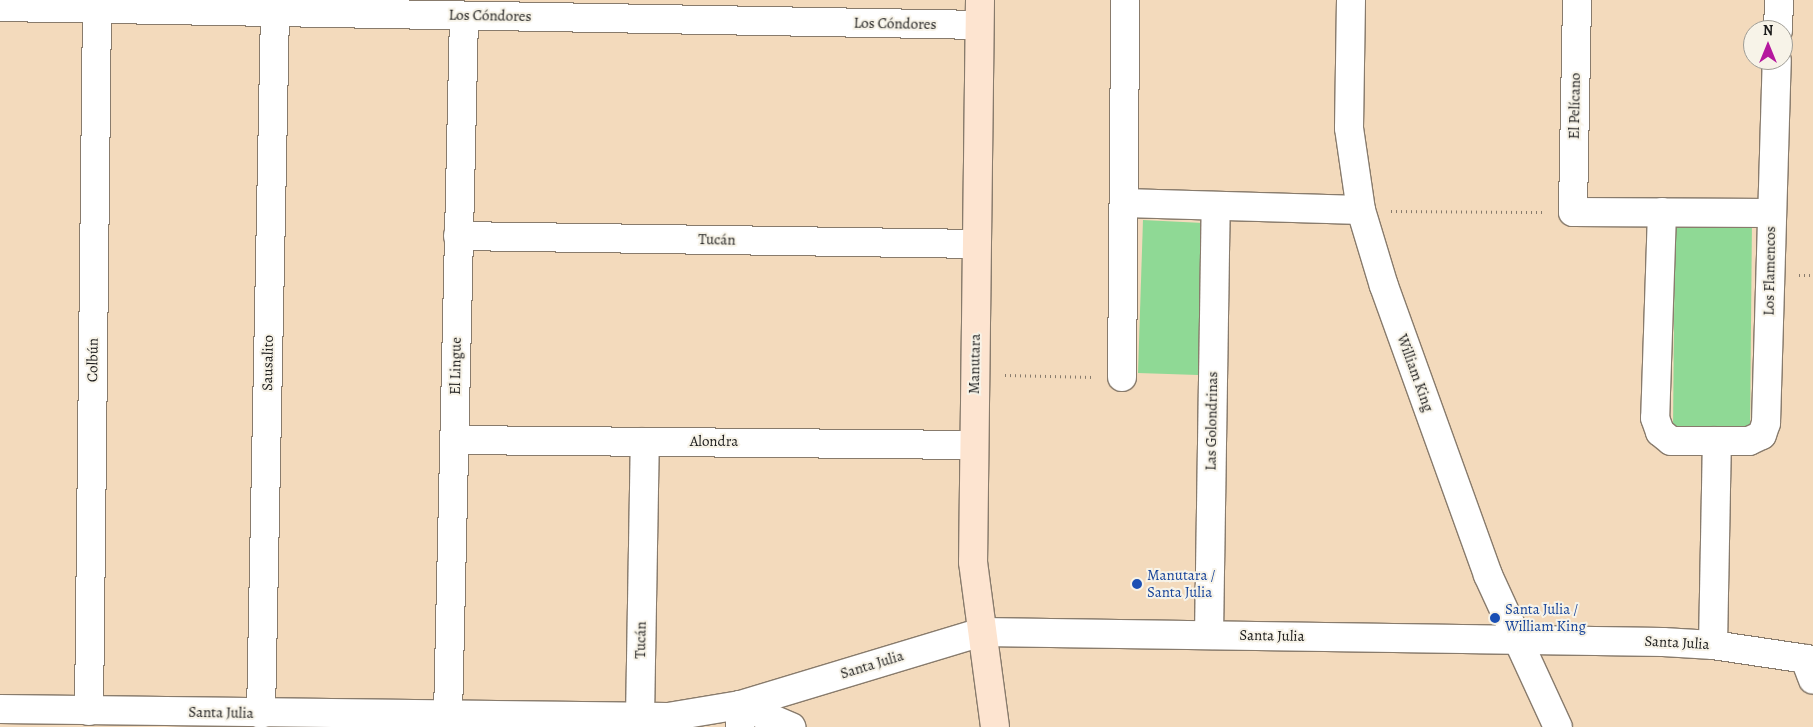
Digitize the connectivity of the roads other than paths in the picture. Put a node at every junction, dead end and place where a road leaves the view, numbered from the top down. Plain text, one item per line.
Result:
1 (1125, 0) edge
2 (1352, 0) edge
3 (1577, 0) edge
4 (1779, 0) edge
5 (65, 4) edge
6 (321, 6) edge
7 (0, 7) edge
8 (514, 8) edge
9 (96, 9) junction
10 (762, 11) edge
11 (275, 12) junction
12 (980, 13) edge
13 (464, 16) junction
14 (1778, 20) edge
15 (1777, 70) edge
16 (1124, 203) junction
17 (1216, 206) junction
18 (1361, 210) junction
19 (1662, 212) junction
20 (1771, 213) junction
21 (458, 236) junction
22 (976, 244) junction
23 (1122, 377) road end
24 (454, 440) junction
25 (1717, 441) junction
26 (645, 442) junction
27 (974, 445) junction
28 (982, 632) junction
29 (1208, 635) junction
30 (1519, 639) junction
31 (1713, 645) junction
32 (1811, 666) edge
33 (0, 709) edge
34 (89, 711) junction
35 (261, 714) junction
36 (448, 716) junction
37 (740, 716) edge
38 (640, 718) junction
39 (328, 721) edge
40 (550, 722) edge
41 (791, 727) edge
42 (995, 727) edge
43 (1558, 727) edge

1 - 16 street
2 - 18 street, William King
3 - 19 street, El Pelícano
4 - 14 street
5 - 7 street, Los Cóndores
5 - 9 street, Los Cóndores
6 - 11 street, Los Cóndores
6 - 13 street, Los Cóndores
8 - 10 street, Los Cóndores
8 - 13 street, Los Cóndores
9 - 11 street, Los Cóndores
9 - 34 street, Colbún
10 - 12 street, Los Cóndores
11 - 35 street, Sausalito
12 - 22 main road, Manutara
13 - 21 street, El Lingue
15 - 20 street, Los Flamencos
16 - 17 street
16 - 23 street
17 - 18 street
17 - 29 street, Las Golondrinas
18 - 30 street, William King
19 - 20 street
19 - 25 street, Los Flamencos
20 - 25 street, Los Flamencos
21 - 22 street, Tucán
21 - 24 street, El Lingue
22 - 27 main road, Manutara
24 - 26 street, Alondra
24 - 36 street, El Lingue
25 - 31 street
26 - 27 street, Alondra
26 - 38 street, Tucán
27 - 28 main road, Manutara
28 - 29 street, Santa Julia
28 - 37 street, Santa Julia
28 - 42 main road, Manutara
29 - 30 street, Santa Julia
30 - 31 street, Santa Julia
30 - 43 street, William King
31 - 32 street, Santa Julia
33 - 34 street, Santa Julia
34 - 35 street, Santa Julia
35 - 39 street, Santa Julia
36 - 39 street, Santa Julia
36 - 40 street, Santa Julia
37 - 38 street, Santa Julia
37 - 41 street
38 - 40 street, Santa Julia

